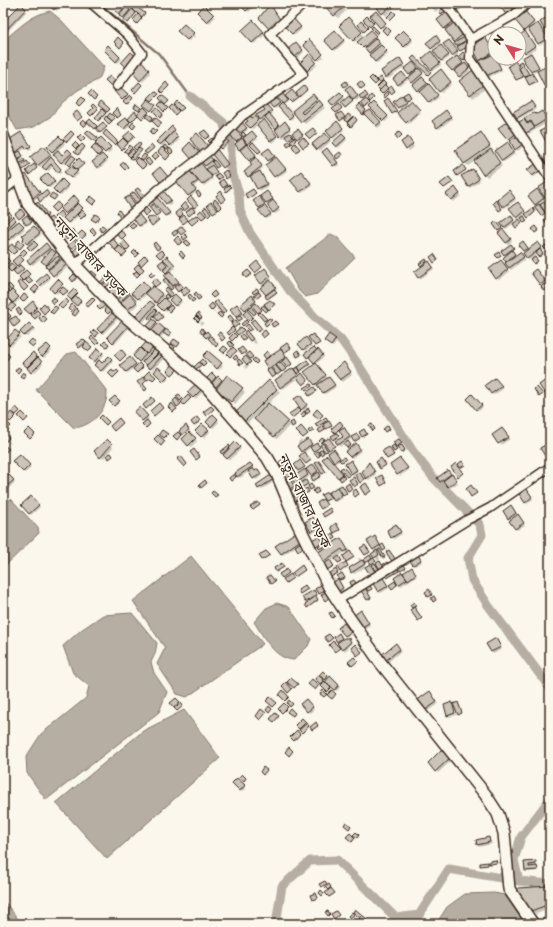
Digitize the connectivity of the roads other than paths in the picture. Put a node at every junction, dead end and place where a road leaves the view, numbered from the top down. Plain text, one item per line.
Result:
1 (92, 3) edge
2 (305, 3) edge
3 (444, 3) edge
4 (528, 3) edge
5 (471, 39) junction
6 (117, 86) dead end
7 (3, 136) edge
8 (19, 178) junction
9 (550, 178) edge
10 (3, 190) edge
11 (76, 266) junction
12 (550, 467) edge
13 (338, 600) junction
14 (533, 924) edge

1 - 6 street
2 - 11 street
3 - 5 street
4 - 5 street
5 - 9 street
7 - 8 street, নতুন বাজার সড়ক
8 - 10 street
8 - 11 street, নতুন বাজার সড়ক
11 - 13 street, নতুন বাজার সড়ক
12 - 13 street
13 - 14 street, নতুন বাজার সড়ক

